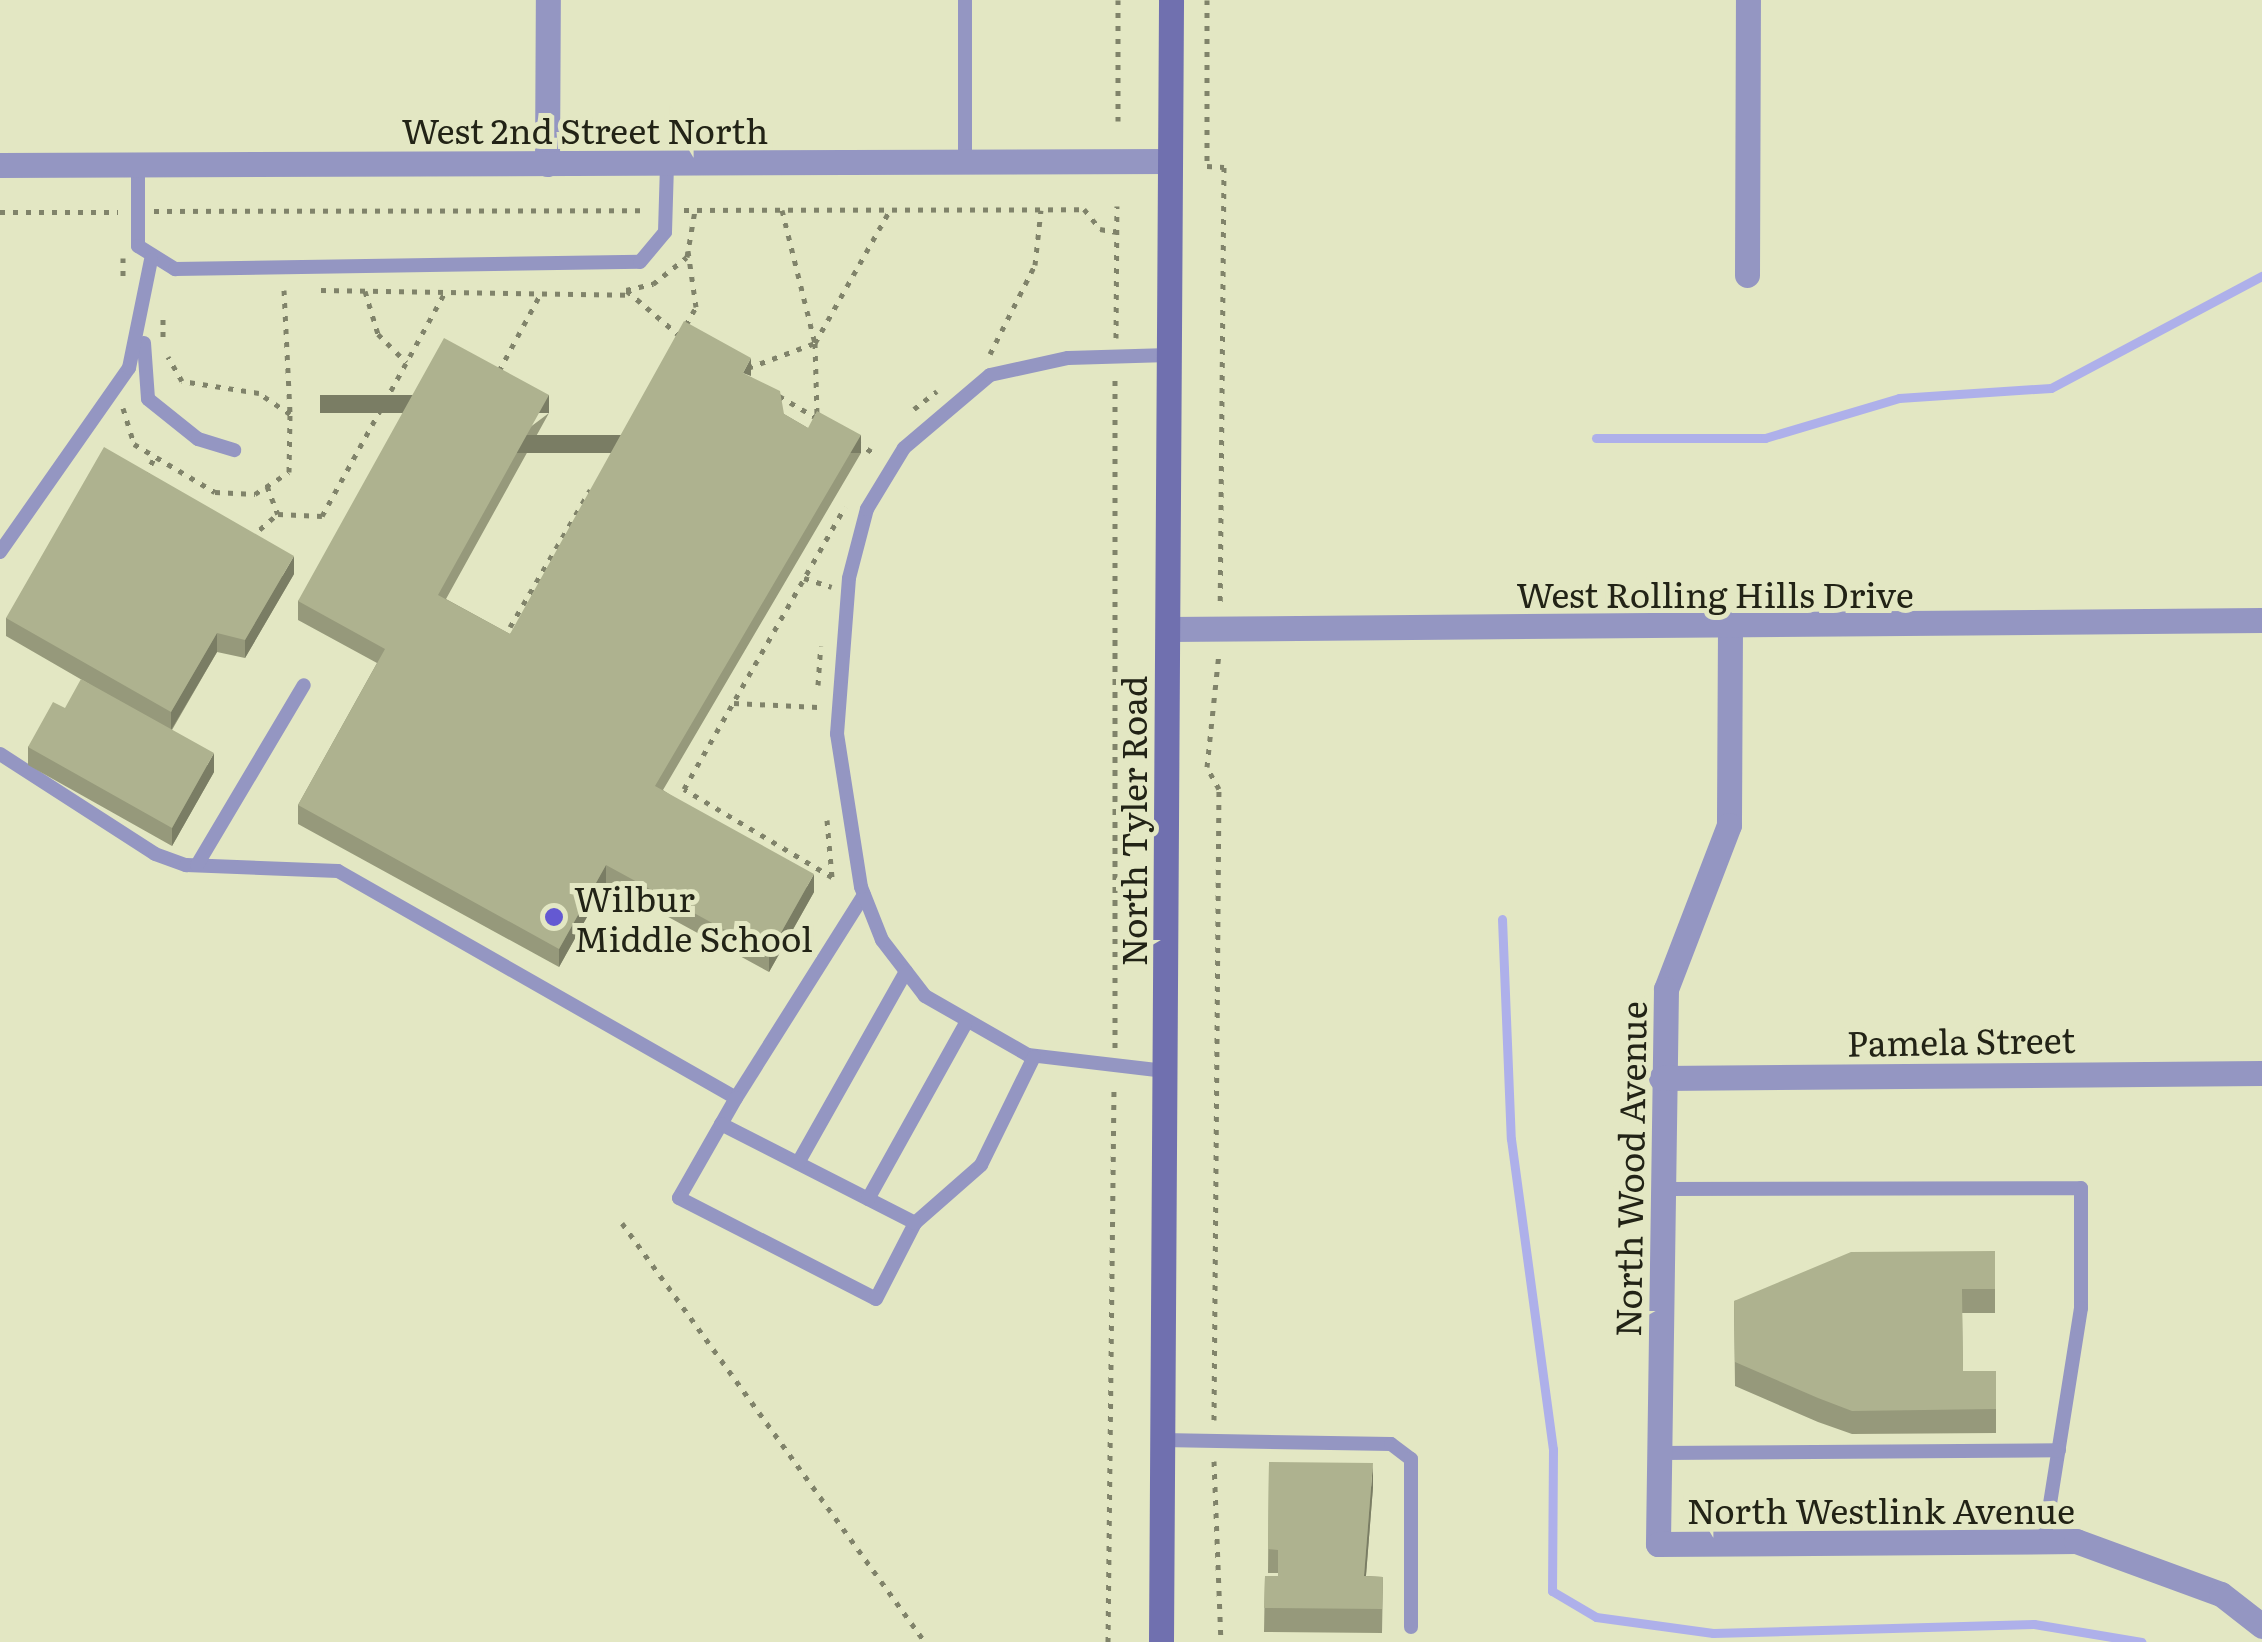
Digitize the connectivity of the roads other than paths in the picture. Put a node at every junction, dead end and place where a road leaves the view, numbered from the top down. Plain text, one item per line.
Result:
1 (548, 0) edge
2 (965, 0) edge
3 (1171, 0) edge
4 (1748, 0) edge
5 (1170, 161) junction
6 (965, 162) junction
7 (547, 164) junction
8 (666, 164) junction
9 (0, 165) edge
10 (138, 165) junction
11 (151, 260) junction
12 (1747, 275) dead end
13 (143, 332) junction
14 (1170, 355) junction
15 (234, 450) dead end
16 (0, 552) edge
17 (2262, 620) edge
18 (1730, 628) junction
19 (1168, 629) junction
20 (304, 685) dead end
21 (0, 754) edge
22 (197, 865) junction
23 (864, 894) junction
24 (906, 971) junction
25 (965, 1025) junction
26 (1034, 1057) junction
27 (1166, 1071) junction
28 (2262, 1072) edge
29 (1661, 1078) junction
30 (736, 1098) junction
31 (721, 1124) junction
32 (798, 1163) junction
33 (1661, 1189) junction
34 (868, 1199) junction
35 (915, 1223) junction
36 (1162, 1440) junction
37 (2059, 1450) junction
38 (1659, 1453) junction
39 (2044, 1541) junction
40 (1658, 1544) joint
41 (2262, 1626) edge
42 (1411, 1627) dead end
43 (1160, 1642) edge

1 - 7 street
2 - 6 lane
3 - 5 main road, North Tyler Road
4 - 12 street
5 - 6 street, West 2nd Street North
5 - 14 main road, North Tyler Road
6 - 8 street, West 2nd Street North
7 - 8 street, West 2nd Street North
7 - 10 street, West 2nd Street North
8 - 11 lane
9 - 10 street, West 2nd Street North
10 - 11 lane
11 - 13 lane
13 - 15 lane
13 - 16 lane
14 - 19 main road, North Tyler Road
14 - 23 lane
17 - 18 street, West Rolling Hills Drive
18 - 19 street, West Rolling Hills Drive
18 - 29 street, North Wood Avenue
19 - 27 main road, North Tyler Road
20 - 22 lane
21 - 22 lane
22 - 30 lane
23 - 24 lane
23 - 30 lane
24 - 25 lane
24 - 32 lane
25 - 26 lane
25 - 34 lane
26 - 27 lane
26 - 35 lane
27 - 36 main road, North Tyler Road
28 - 29 street, Pamela Street
29 - 33 street, North Wood Avenue
30 - 31 lane
31 - 32 lane
31 - 35 lane
32 - 34 lane
33 - 37 lane
33 - 38 street, North Wood Avenue
34 - 35 lane
36 - 42 lane
36 - 43 main road, North Tyler Road
37 - 38 lane
37 - 39 lane
38 - 40 street, North Wood Avenue
39 - 40 street, North Westlink Avenue
39 - 41 street, North Westlink Avenue

